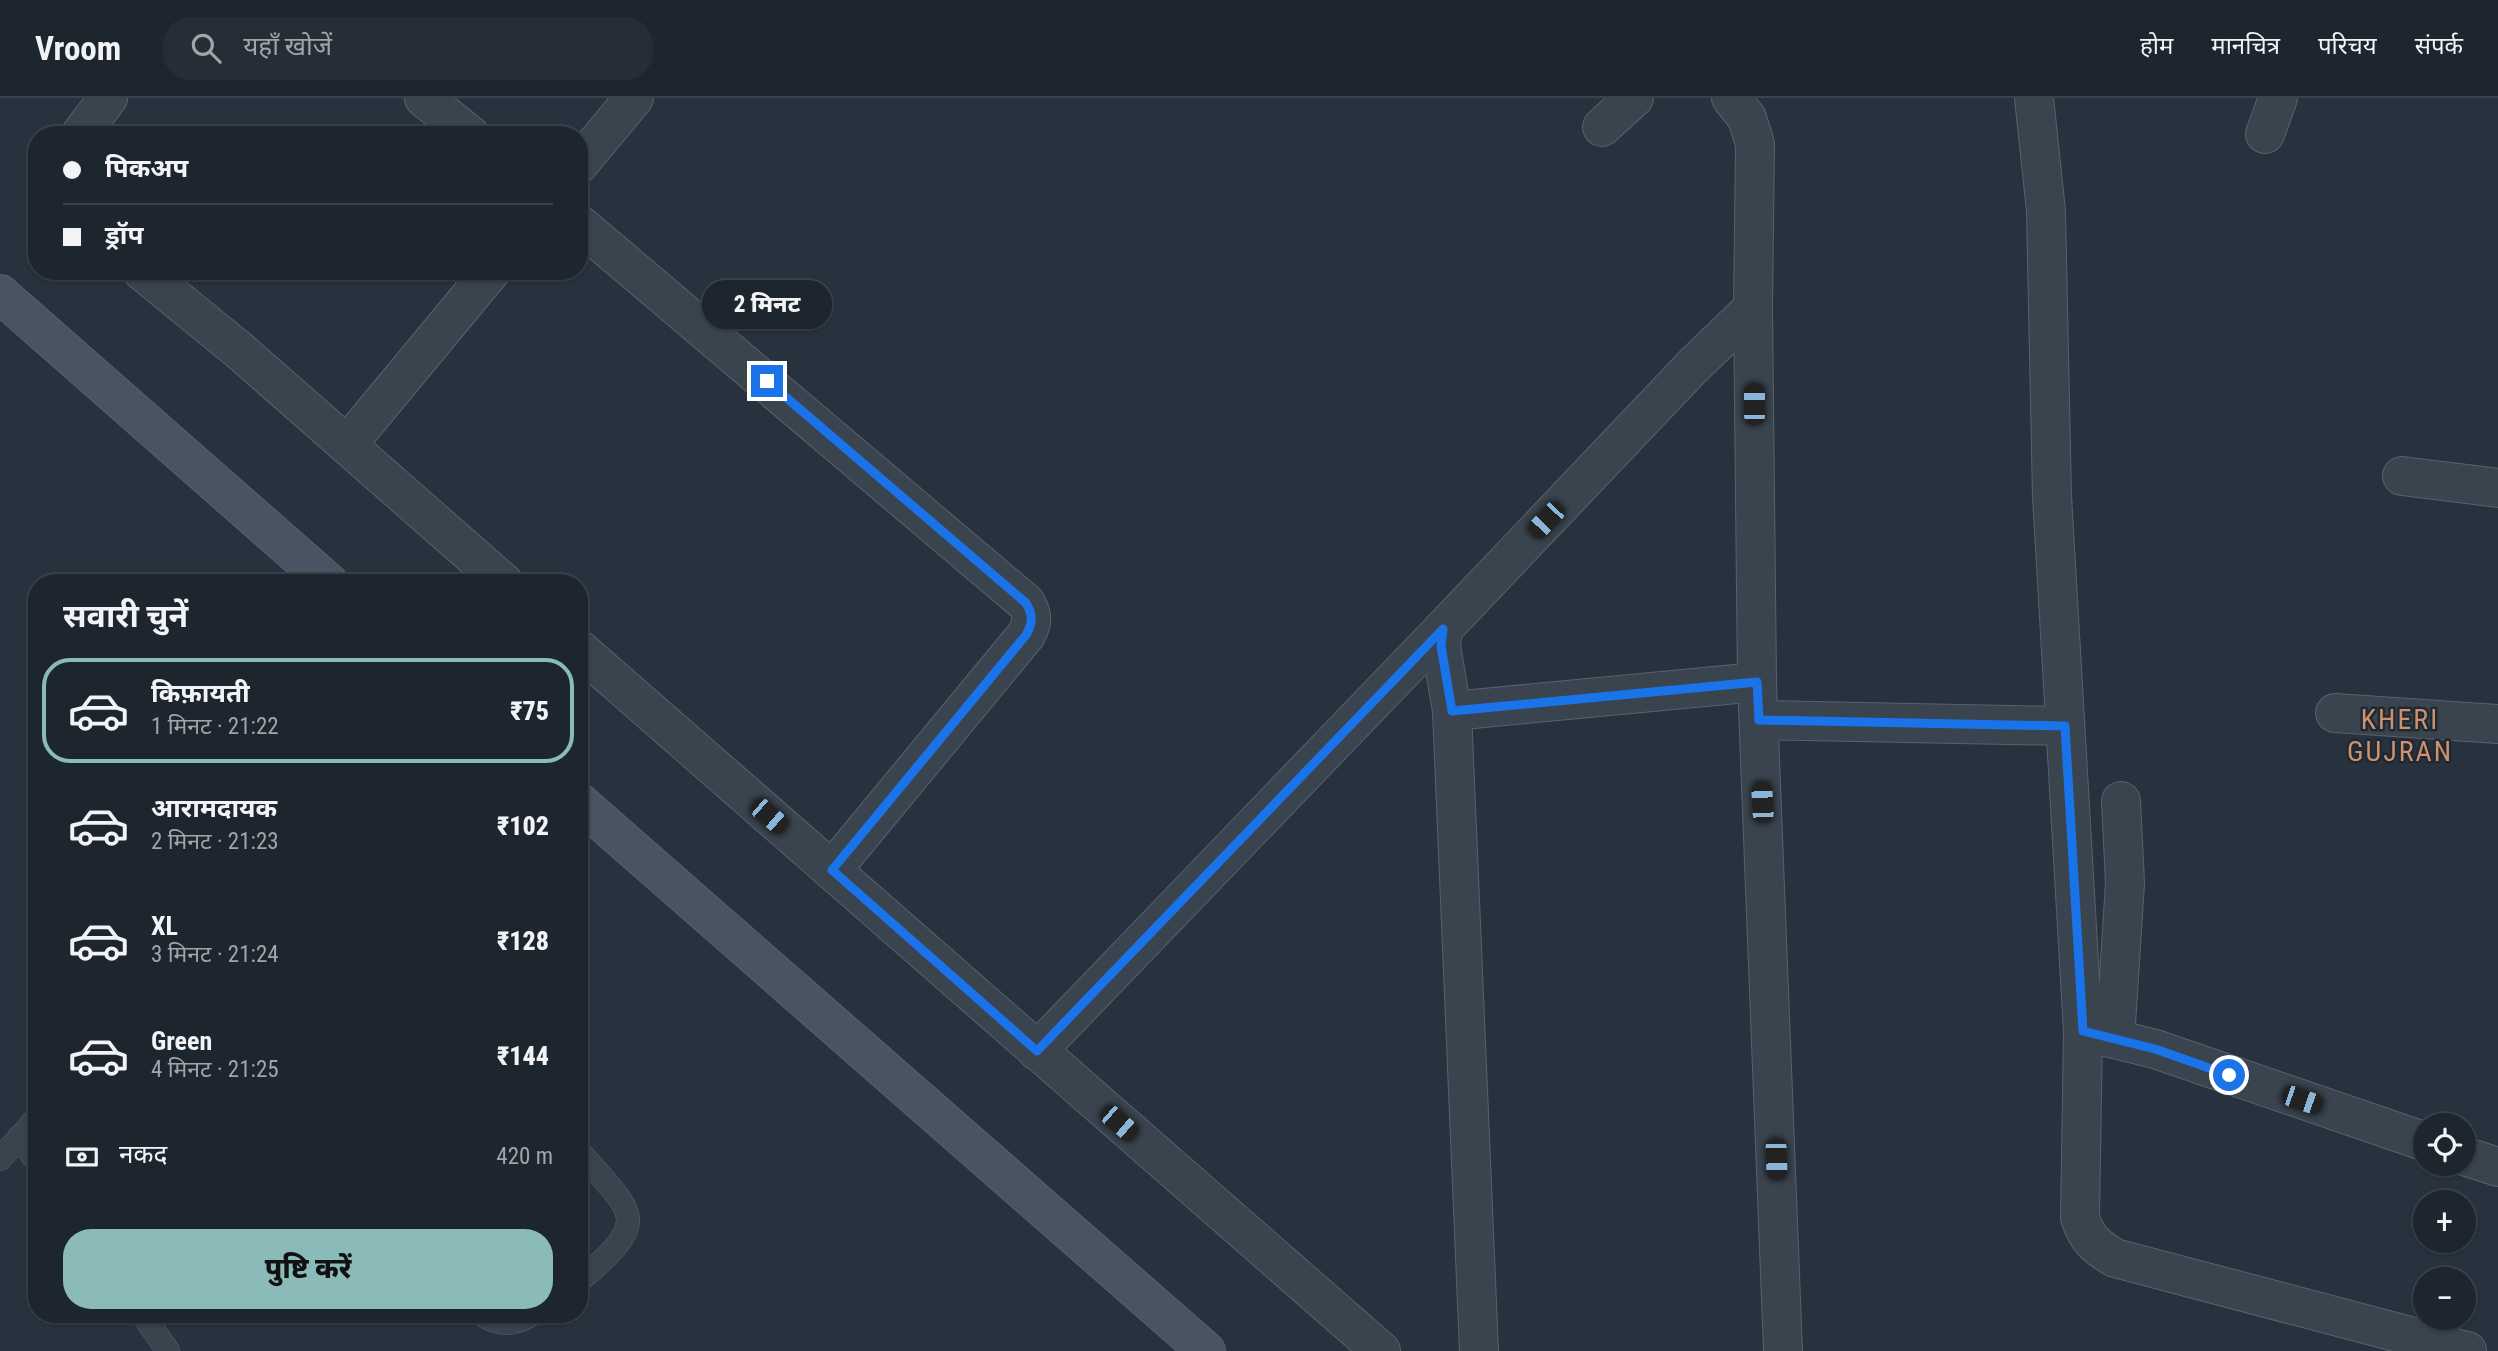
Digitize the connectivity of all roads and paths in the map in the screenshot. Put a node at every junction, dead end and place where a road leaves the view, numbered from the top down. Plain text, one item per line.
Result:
1 (108, 98) edge
2 (424, 98) edge
3 (634, 98) edge
4 (1634, 98) edge
5 (1731, 98) edge
6 (2034, 98) edge
7 (2278, 98) edge
8 (87, 126) edge
9 (459, 126) edge
10 (1602, 127) dead end
11 (2264, 134) dead end
12 (588, 153) edge
13 (588, 232) edge
14 (153, 280) edge
15 (483, 280) edge
16 (0, 294) edge
17 (1753, 309) junction
18 (346, 444) junction
19 (2402, 476) dead end
20 (2498, 488) edge
21 (319, 574) edge
22 (494, 574) edge
23 (1443, 629) junction
24 (588, 657) edge
25 (1757, 682) junction
26 (1452, 711) junction
27 (2335, 713) dead end
28 (1759, 720) junction
29 (2498, 724) edge
30 (2065, 726) junction
31 (2121, 801) dead end
32 (588, 810) edge
33 (832, 870) junction
34 (2099, 1035) junction
35 (1037, 1051) junction
36 (28, 1128) edge
37 (19, 1137) junction
38 (2413, 1138) edge
39 (28, 1150) edge
40 (0, 1158) edge
41 (2476, 1160) edge
42 (588, 1161) edge
43 (2498, 1167) edge
44 (588, 1274) edge
45 (148, 1323) edge
46 (494, 1323) edge
47 (520, 1323) edge
48 (168, 1351) edge
49 (1206, 1351) edge
50 (1381, 1351) edge
51 (1479, 1351) edge
52 (1783, 1351) edge
53 (2467, 1351) edge

1 - 8 street
2 - 9 street
3 - 12 street
4 - 10 street
5 - 17 street
6 - 30 street
7 - 11 street
13 - 33 street
14 - 18 street
15 - 18 street
16 - 21 street
17 - 23 street
17 - 25 street
18 - 22 street
19 - 20 street
23 - 26 street
23 - 35 street
24 - 33 street
25 - 26 street
25 - 28 street
26 - 51 street
27 - 29 street
28 - 30 street
28 - 52 street
30 - 34 street
31 - 34 street
32 - 49 street
33 - 35 street
34 - 38 street
34 - 53 street
35 - 50 street
36 - 37 lane
37 - 39 lane
37 - 40 lane
41 - 43 street
42 - 44 lane
45 - 48 lane
46 - 47 lane

